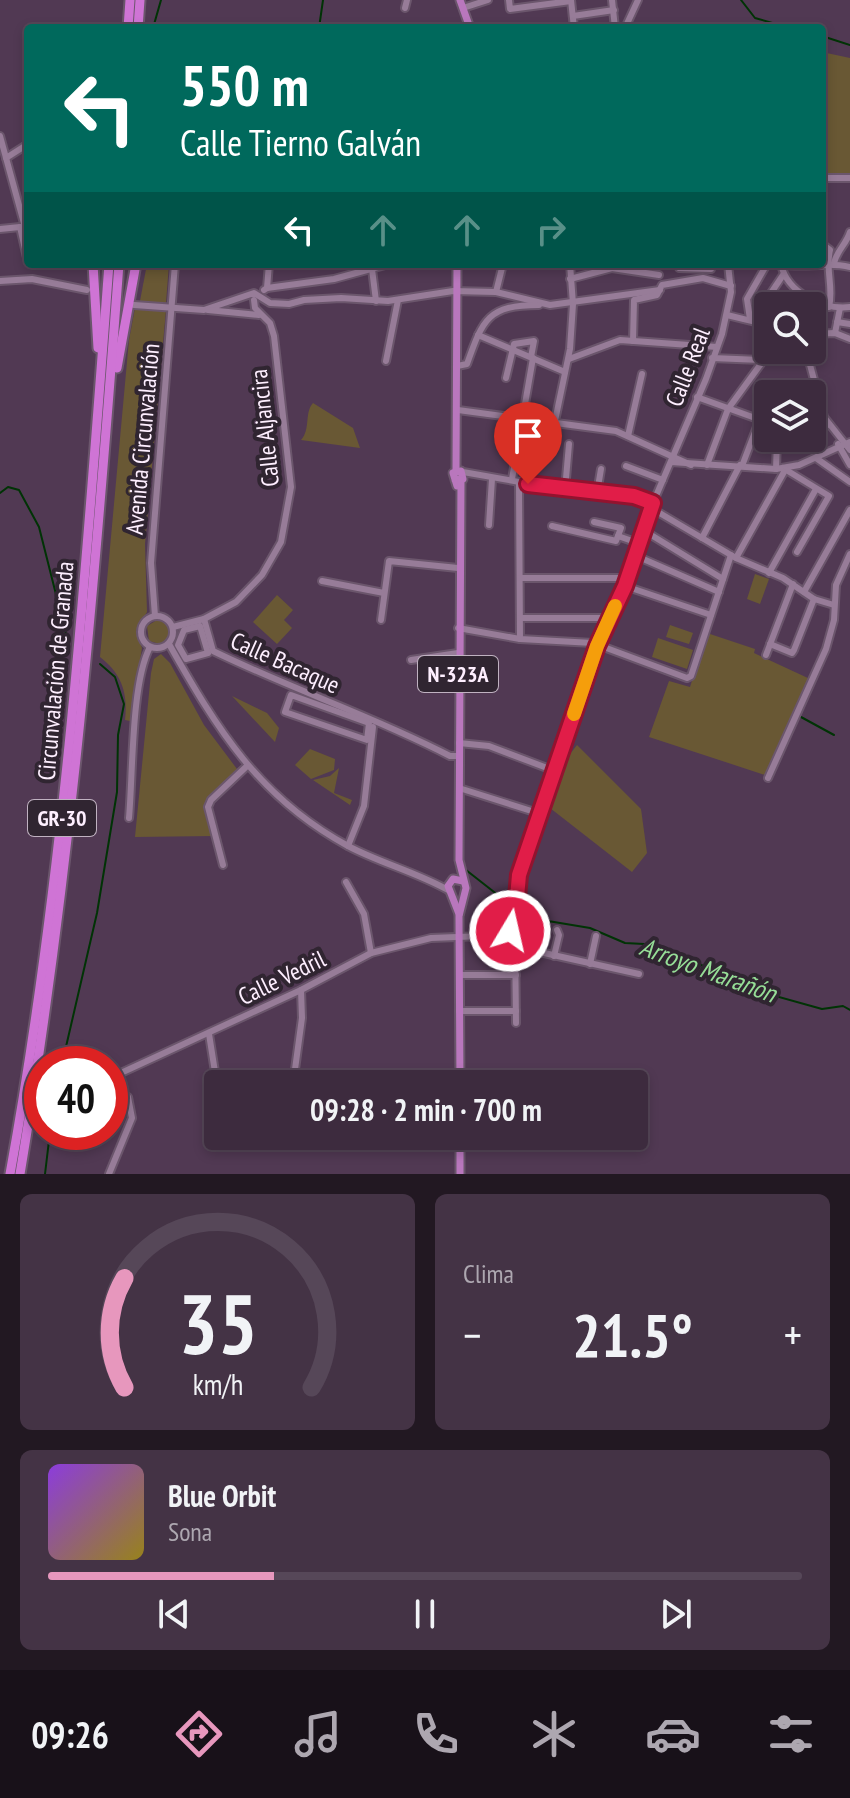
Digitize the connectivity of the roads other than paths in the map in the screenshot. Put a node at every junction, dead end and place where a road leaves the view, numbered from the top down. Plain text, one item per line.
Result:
1 (130, 0) edge
2 (140, 0) edge
3 (407, 0) edge
4 (488, 0) edge
5 (509, 0) edge
6 (571, 0) edge
7 (612, 0) edge
8 (638, 0) edge
9 (461, 4) edge
10 (405, 8) dead end
11 (614, 10) junction
12 (573, 16) junction
13 (128, 24) edge
14 (139, 24) edge
15 (468, 24) edge
16 (574, 24) edge
17 (615, 24) edge
18 (627, 24) edge
19 (0, 136) edge
20 (24, 147) edge
21 (6, 158) junction
22 (826, 178) edge
23 (850, 178) edge
24 (24, 227) edge
25 (0, 229) edge
26 (850, 232) edge
27 (848, 242) edge
28 (829, 248) edge
29 (826, 264) edge
30 (830, 264) junction
31 (850, 267) edge
32 (29, 268) edge
33 (93, 268) edge
34 (109, 268) edge
35 (119, 268) edge
36 (135, 268) edge
37 (175, 268) edge
38 (269, 268) edge
39 (375, 268) edge
40 (457, 268) edge
41 (502, 268) edge
42 (570, 268) edge
43 (605, 268) edge
44 (624, 268) edge
45 (657, 268) edge
46 (711, 268) edge
47 (728, 268) edge
48 (765, 268) edge
49 (782, 268) edge
50 (372, 269) junction
51 (659, 275) junction
52 (783, 275) junction
53 (703, 278) junction
54 (32, 279) junction
55 (570, 279) junction
56 (0, 281) edge
57 (267, 288) junction
58 (661, 288) junction
59 (731, 289) junction
60 (87, 290) dead end
61 (454, 291) junction
62 (496, 292) junction
63 (772, 292) edge
64 (747, 299) junction
65 (398, 300) junction
66 (376, 301) junction
67 (257, 304) junction
68 (573, 304) junction
69 (134, 305) dead end
70 (543, 305) junction
71 (172, 307) junction
72 (829, 307) junction
73 (850, 307) edge
74 (840, 308) junction
75 (204, 310) junction
76 (727, 315) junction
77 (750, 319) junction
78 (754, 319) edge
79 (837, 322) junction
80 (850, 324) edge
81 (826, 333) edge
82 (835, 333) junction
83 (478, 335) junction
84 (850, 339) edge
85 (633, 341) junction
86 (717, 347) junction
87 (513, 349) junction
88 (532, 358) junction
89 (712, 358) junction
90 (569, 359) junction
91 (754, 360) edge
92 (386, 361) dead end
93 (758, 364) edge
94 (811, 364) edge
95 (457, 366) junction
96 (565, 372) junction
97 (642, 374) dead end
98 (506, 378) dead end
99 (100, 383) junction
100 (109, 394) junction
101 (697, 397) junction
102 (728, 409) junction
103 (458, 410) junction
104 (523, 417) junction
105 (754, 418) edge
106 (538, 419) junction
107 (555, 421) junction
108 (829, 424) junction
109 (826, 426) edge
110 (754, 430) edge
111 (628, 436) junction
112 (569, 444) dead end
113 (846, 445) edge
114 (779, 452) edge
115 (816, 458) junction
116 (672, 459) junction
117 (707, 465) junction
118 (850, 465) edge
119 (626, 466) dead end
120 (741, 466) junction
121 (601, 469) dead end
122 (781, 470) junction
123 (460, 475) junction
124 (492, 479) junction
125 (663, 480) junction
126 (515, 481) junction
127 (527, 481) dead end
128 (850, 482) edge
129 (816, 489) junction
130 (565, 490) junction
131 (597, 493) junction
132 (652, 505) junction
133 (850, 510) edge
134 (594, 522) dead end
135 (489, 525) dead end
136 (552, 526) dead end
137 (643, 530) junction
138 (618, 536) junction
139 (702, 538) junction
140 (638, 543) junction
141 (797, 552) dead end
142 (850, 554) edge
143 (634, 555) junction
144 (734, 556) junction
145 (458, 568) junction
146 (769, 573) junction
147 (520, 578) junction
148 (723, 579) junction
149 (322, 581) dead end
150 (626, 582) junction
151 (793, 584) junction
152 (719, 592) junction
153 (804, 592) junction
154 (384, 593) junction
155 (814, 599) junction
156 (834, 605) junction
157 (711, 615) junction
158 (155, 616) junction
159 (520, 618) junction
160 (609, 618) junction
161 (204, 619) junction
162 (381, 620) dead end
163 (173, 627) junction
164 (458, 628) junction
165 (520, 639) junction
166 (169, 644) junction
167 (770, 644) junction
168 (178, 645) joint
169 (597, 646) junction
170 (150, 647) junction
171 (458, 653) junction
172 (766, 655) dead end
173 (411, 660) dead end
174 (374, 720) junction
175 (367, 740) joint
176 (459, 743) junction
177 (459, 756) junction
178 (247, 766) junction
179 (555, 771) junction
180 (768, 778) dead end
181 (459, 788) junction
182 (541, 814) junction
183 (129, 818) dead end
184 (348, 846) junction
185 (459, 860) junction
186 (223, 865) dead end
187 (463, 881) junction
188 (346, 882) dead end
189 (451, 887) junction
190 (464, 894) junction
191 (459, 916) junction
192 (557, 930) dead end
193 (512, 934) junction
194 (459, 936) junction
195 (596, 936) dead end
196 (517, 947) junction
197 (371, 953) junction
198 (554, 956) junction
199 (590, 964) junction
200 (639, 974) dead end
201 (459, 975) junction
202 (516, 975) junction
203 (301, 990) junction
204 (459, 1011) junction
205 (516, 1011) junction
206 (516, 1023) dead end
207 (209, 1034) junction
208 (128, 1070) edge
209 (215, 1070) edge
210 (295, 1070) edge
211 (460, 1070) edge
212 (128, 1097) edge
213 (128, 1128) edge
214 (119, 1150) edge
215 (460, 1150) edge
216 (10, 1174) edge
217 (20, 1174) edge
218 (109, 1174) edge
219 (460, 1174) edge

1 - 13 highway
2 - 14 highway
3 - 10 street
4 - 9 street
5 - 6 street
6 - 12 street
7 - 11 street
8 - 18 street
9 - 15 main road
11 - 12 street
11 - 17 street
12 - 16 street
19 - 21 street
20 - 21 street
21 - 24 street
22 - 23 street
24 - 25 street
26 - 27 street
27 - 28 street
28 - 30 street
29 - 30 street
30 - 31 street
30 - 72 street
32 - 54 street
33 - 99 highway
34 - 99 highway, Circunvalación de Granada / GR-30
35 - 100 highway, Circunvalación de Granada / GR-30
36 - 100 highway
37 - 71 street, Avenida Circunvalación
38 - 57 street
39 - 50 street
40 - 61 main road, N-323A
41 - 62 street
42 - 55 street
43 - 55 street
44 - 51 street
45 - 51 street
46 - 53 street
47 - 59 street, Calle Real
48 - 64 street
49 - 52 street
50 - 57 street
50 - 66 street
51 - 58 street
52 - 63 street
52 - 72 street
53 - 58 street
53 - 59 street
54 - 56 street
54 - 60 street
55 - 68 street
57 - 67 street
58 - 68 street
58 - 85 street
59 - 64 street
59 - 76 street, Calle Real
61 - 62 street
61 - 65 street
61 - 95 main road, N-323A
62 - 70 street
64 - 77 street
65 - 66 street
65 - 92 street
66 - 67 street
67 - 75 street
67 - 75 street
67 - 161 street, Calle Aljancira
68 - 70 street
68 - 90 street
69 - 71 street
70 - 83 street
71 - 75 street
71 - 158 street, Avenida Circunvalación
72 - 74 street
73 - 74 street
74 - 79 street
76 - 77 street
76 - 86 street, Calle Real
77 - 78 street
79 - 80 street
79 - 82 street
81 - 82 street
82 - 84 street
83 - 87 street
83 - 95 street
85 - 86 street
85 - 90 street
86 - 89 street, Calle Real
87 - 88 street
87 - 88 street
87 - 98 street
88 - 96 street
88 - 104 street
89 - 91 street
89 - 101 street, Calle Real
90 - 96 street
93 - 102 street
94 - 108 street
95 - 103 main road, N-323A
96 - 107 street
97 - 111 street
99 - 216 highway, Circunvalación de Granada / GR-30
100 - 217 highway, Circunvalación de Granada / GR-30
101 - 102 street
101 - 116 street, Calle Real
102 - 105 street
102 - 117 street
103 - 104 street
103 - 123 main road, N-323A
104 - 106 street
104 - 126 street
106 - 107 street
106 - 127 street
107 - 111 street
108 - 109 street
108 - 113 street
110 - 120 street
111 - 116 street
112 - 130 street
113 - 115 street
113 - 118 street
114 - 122 street
115 - 122 street
115 - 128 street
116 - 117 street
116 - 125 street, Calle Real
117 - 120 street
119 - 125 street
120 - 122 street
120 - 139 street
121 - 131 street
122 - 129 street
122 - 144 street
123 - 124 street
123 - 145 main road, N-323A
124 - 126 street
124 - 135 street
125 - 132 street, Calle Real
126 - 130 street
126 - 147 street
129 - 141 street
129 - 146 street
130 - 131 street
131 - 132 street
132 - 137 street, Calle Real
132 - 139 street
133 - 153 street
134 - 138 street
136 - 138 street
137 - 140 street, Calle Real
137 - 148 street
138 - 140 street
139 - 144 street
140 - 143 street, Calle Real
142 - 156 street
143 - 150 street, Calle Real
143 - 152 street
144 - 146 street
144 - 148 street
145 - 154 street
145 - 164 main road, N-323A
146 - 151 street
147 - 150 street
147 - 159 street
148 - 152 street
149 - 154 street
150 - 157 street
150 - 160 street, Calle Real
151 - 153 street
151 - 167 street
152 - 157 street
153 - 155 street
154 - 162 street
155 - 156 street
155 - 167 street
156 - 180 street
157 - 169 street
158 - 163 street
158 - 170 street
159 - 160 street
159 - 165 street
160 - 169 street, Calle Real
161 - 163 street, Calle Aljancira
161 - 174 street, Calle Bacaque
163 - 166 street
164 - 165 street
164 - 171 main road, N-323A
165 - 169 street
166 - 170 street
166 - 178 street
167 - 172 street
168 - 168 street
169 - 179 street, Calle Real
170 - 183 street
171 - 173 street
171 - 176 main road, N-323A
174 - 177 street
174 - 184 street
175 - 175 street
176 - 177 main road, N-323A
176 - 179 street
177 - 181 main road, N-323A
178 - 184 street
178 - 186 street
179 - 182 street, Calle Real
181 - 182 street
181 - 185 main road, N-323A
182 - 193 street, Calle Real
184 - 189 street
185 - 187 main road, N-323A
185 - 189 main road, N-323A
187 - 189 main road
187 - 190 main road, N-323A
188 - 197 street
189 - 190 main road
189 - 191 main road, N-323A
190 - 191 main road, N-323A
191 - 194 main road, N-323A
192 - 198 street
193 - 194 street, Calle Vedril
193 - 196 street, Calle Real
194 - 197 street, Calle Vedril
194 - 201 main road, N-323A
195 - 199 street
196 - 198 street
196 - 202 street, Calle Real
197 - 203 street, Calle Vedril
198 - 199 street
199 - 200 street
201 - 202 street
201 - 204 main road, N-323A
202 - 205 street, Calle Real
203 - 207 street, Calle Vedril
203 - 210 street
204 - 205 street
204 - 211 main road, N-323A
205 - 206 street, Calle Real
207 - 208 street, Calle Vedril
207 - 209 street
212 - 213 street
214 - 218 street
215 - 219 main road

